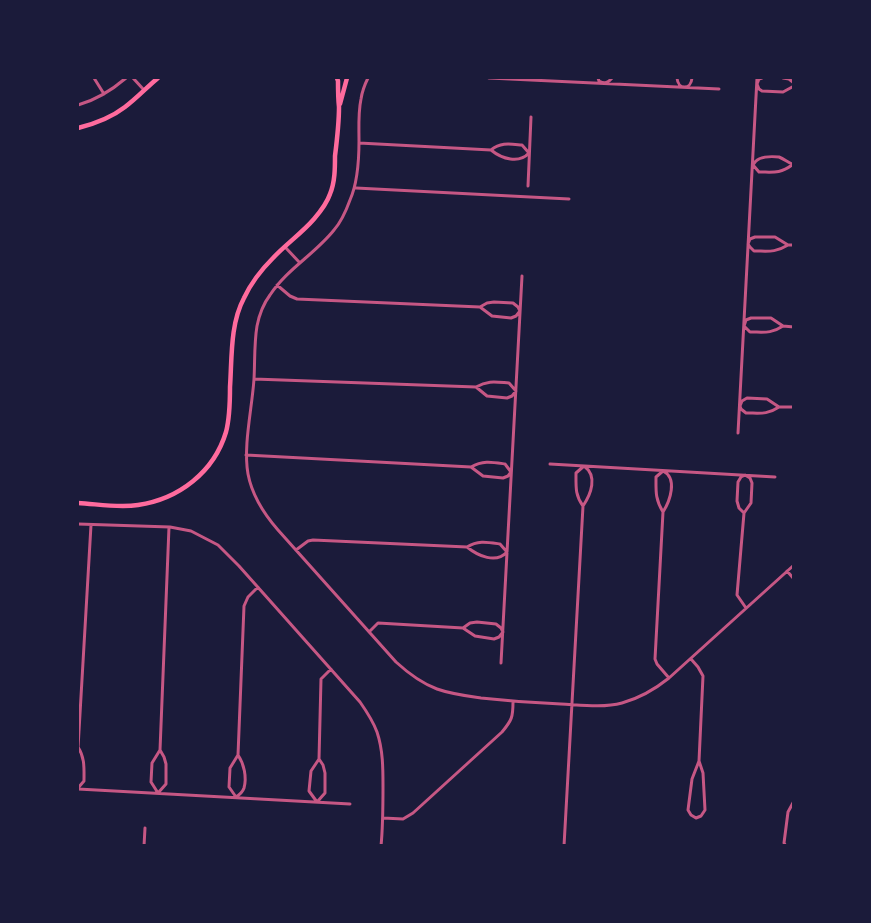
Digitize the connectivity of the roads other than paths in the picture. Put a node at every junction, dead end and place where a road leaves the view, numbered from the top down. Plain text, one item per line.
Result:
1 (94, 78) edge
2 (126, 78) edge
3 (133, 78) edge
4 (158, 78) edge
5 (337, 78) edge
6 (347, 78) edge
7 (368, 78) edge
8 (489, 78) edge
9 (523, 78) edge
10 (529, 78) edge
11 (598, 78) edge
12 (612, 78) edge
13 (677, 78) edge
14 (692, 78) edge
15 (757, 78) edge
16 (762, 78) edge
17 (784, 78) edge
18 (605, 83) junction
19 (757, 84) junction
20 (794, 85) edge
21 (684, 87) junction
22 (719, 89) dead end
23 (144, 90) junction
24 (104, 94) junction
25 (78, 106) edge
26 (339, 108) junction
27 (531, 117) dead end
28 (78, 128) edge
29 (359, 143) junction
30 (491, 150) junction
31 (529, 153) junction
32 (753, 165) junction
33 (793, 165) edge
34 (528, 186) dead end
35 (356, 188) junction
36 (569, 198) dead end
37 (748, 244) junction
38 (788, 245) junction
39 (794, 245) edge
40 (285, 248) junction
41 (300, 263) junction
42 (522, 276) dead end
43 (277, 286) junction
44 (480, 307) junction
45 (520, 312) junction
46 (744, 326) junction
47 (783, 326) junction
48 (794, 327) edge
49 (254, 378) junction
50 (476, 387) junction
51 (516, 391) junction
52 (740, 406) junction
53 (779, 407) junction
54 (794, 408) edge
55 (738, 433) dead end
56 (246, 455) junction
57 (550, 464) dead end
58 (584, 466) junction
59 (471, 467) junction
60 (663, 470) junction
61 (511, 472) junction
62 (745, 475) junction
63 (775, 477) dead end
64 (78, 503) edge
65 (582, 506) junction
66 (663, 512) junction
67 (744, 513) junction
68 (78, 524) edge
69 (91, 525) junction
70 (168, 527) junction
71 (466, 547) junction
72 (296, 550) junction
73 (507, 552) junction
74 (794, 565) edge
75 (787, 571) junction
76 (794, 579) edge
77 (258, 586) junction
78 (746, 608) junction
79 (463, 628) junction
80 (369, 632) junction
81 (503, 632) junction
82 (691, 659) junction
83 (501, 663) dead end
84 (331, 669) junction
85 (669, 678) junction
86 (513, 702) junction
87 (572, 704) junction
88 (78, 748) edge
89 (160, 750) junction
90 (238, 755) junction
91 (319, 759) junction
92 (699, 761) junction
93 (78, 788) edge
94 (158, 793) junction
95 (236, 798) junction
96 (794, 801) edge
97 (317, 802) junction
98 (350, 804) dead end
99 (384, 818) junction
100 (145, 828) dead end
101 (144, 846) edge
102 (382, 846) edge
103 (564, 846) edge
104 (786, 846) edge

1 - 24 street
2 - 24 street
3 - 23 street
4 - 23 main road
5 - 26 main road
6 - 26 main road
7 - 29 street
8 - 9 street
9 - 10 street
9 - 18 street
11 - 18 street
12 - 18 street
13 - 21 street
14 - 21 street
15 - 19 street
16 - 19 street
17 - 20 street
18 - 21 street
19 - 20 street
19 - 32 street
21 - 22 street
23 - 28 main road
24 - 25 street
26 - 40 main road
27 - 31 street
29 - 30 street
29 - 35 street
30 - 31 street
30 - 31 street
31 - 34 street
32 - 33 street
32 - 33 street
32 - 37 street
35 - 36 street
35 - 41 street
37 - 38 street
37 - 38 street
37 - 46 street
38 - 39 street
40 - 41 street
40 - 64 main road
41 - 43 street
42 - 45 street
43 - 44 street
43 - 49 street
44 - 45 street
44 - 45 street
45 - 51 street
46 - 47 street
46 - 47 street
46 - 52 street
47 - 48 street
49 - 50 street
49 - 56 street
50 - 51 street
50 - 51 street
51 - 61 street
52 - 53 street
52 - 53 street
52 - 55 street
53 - 54 street
56 - 59 street
56 - 72 street
57 - 58 street
58 - 60 street
58 - 65 street
58 - 65 street
59 - 61 street
59 - 61 street
60 - 62 street
60 - 66 street
60 - 66 street
61 - 73 street
62 - 63 street
62 - 67 street
62 - 67 street
65 - 87 street
66 - 85 street
67 - 78 street
68 - 69 street
69 - 70 street
69 - 88 street
70 - 77 street
70 - 89 street
71 - 72 street
71 - 73 street
71 - 73 street
72 - 80 street
73 - 81 street
74 - 75 street
75 - 76 street
75 - 78 street
77 - 84 street
77 - 90 street
78 - 82 street
79 - 80 street
79 - 81 street
79 - 81 street
80 - 86 street
81 - 83 street
82 - 85 street
82 - 92 street
84 - 91 street
84 - 99 street
85 - 87 street
86 - 87 street
86 - 99 street
87 - 103 street
88 - 93 street
89 - 94 street
89 - 94 street
90 - 95 street
90 - 95 street
91 - 97 street
91 - 97 street
92 - 92 street
93 - 94 street
94 - 95 street
95 - 97 street
96 - 104 street
97 - 98 street
99 - 102 street
100 - 101 street

